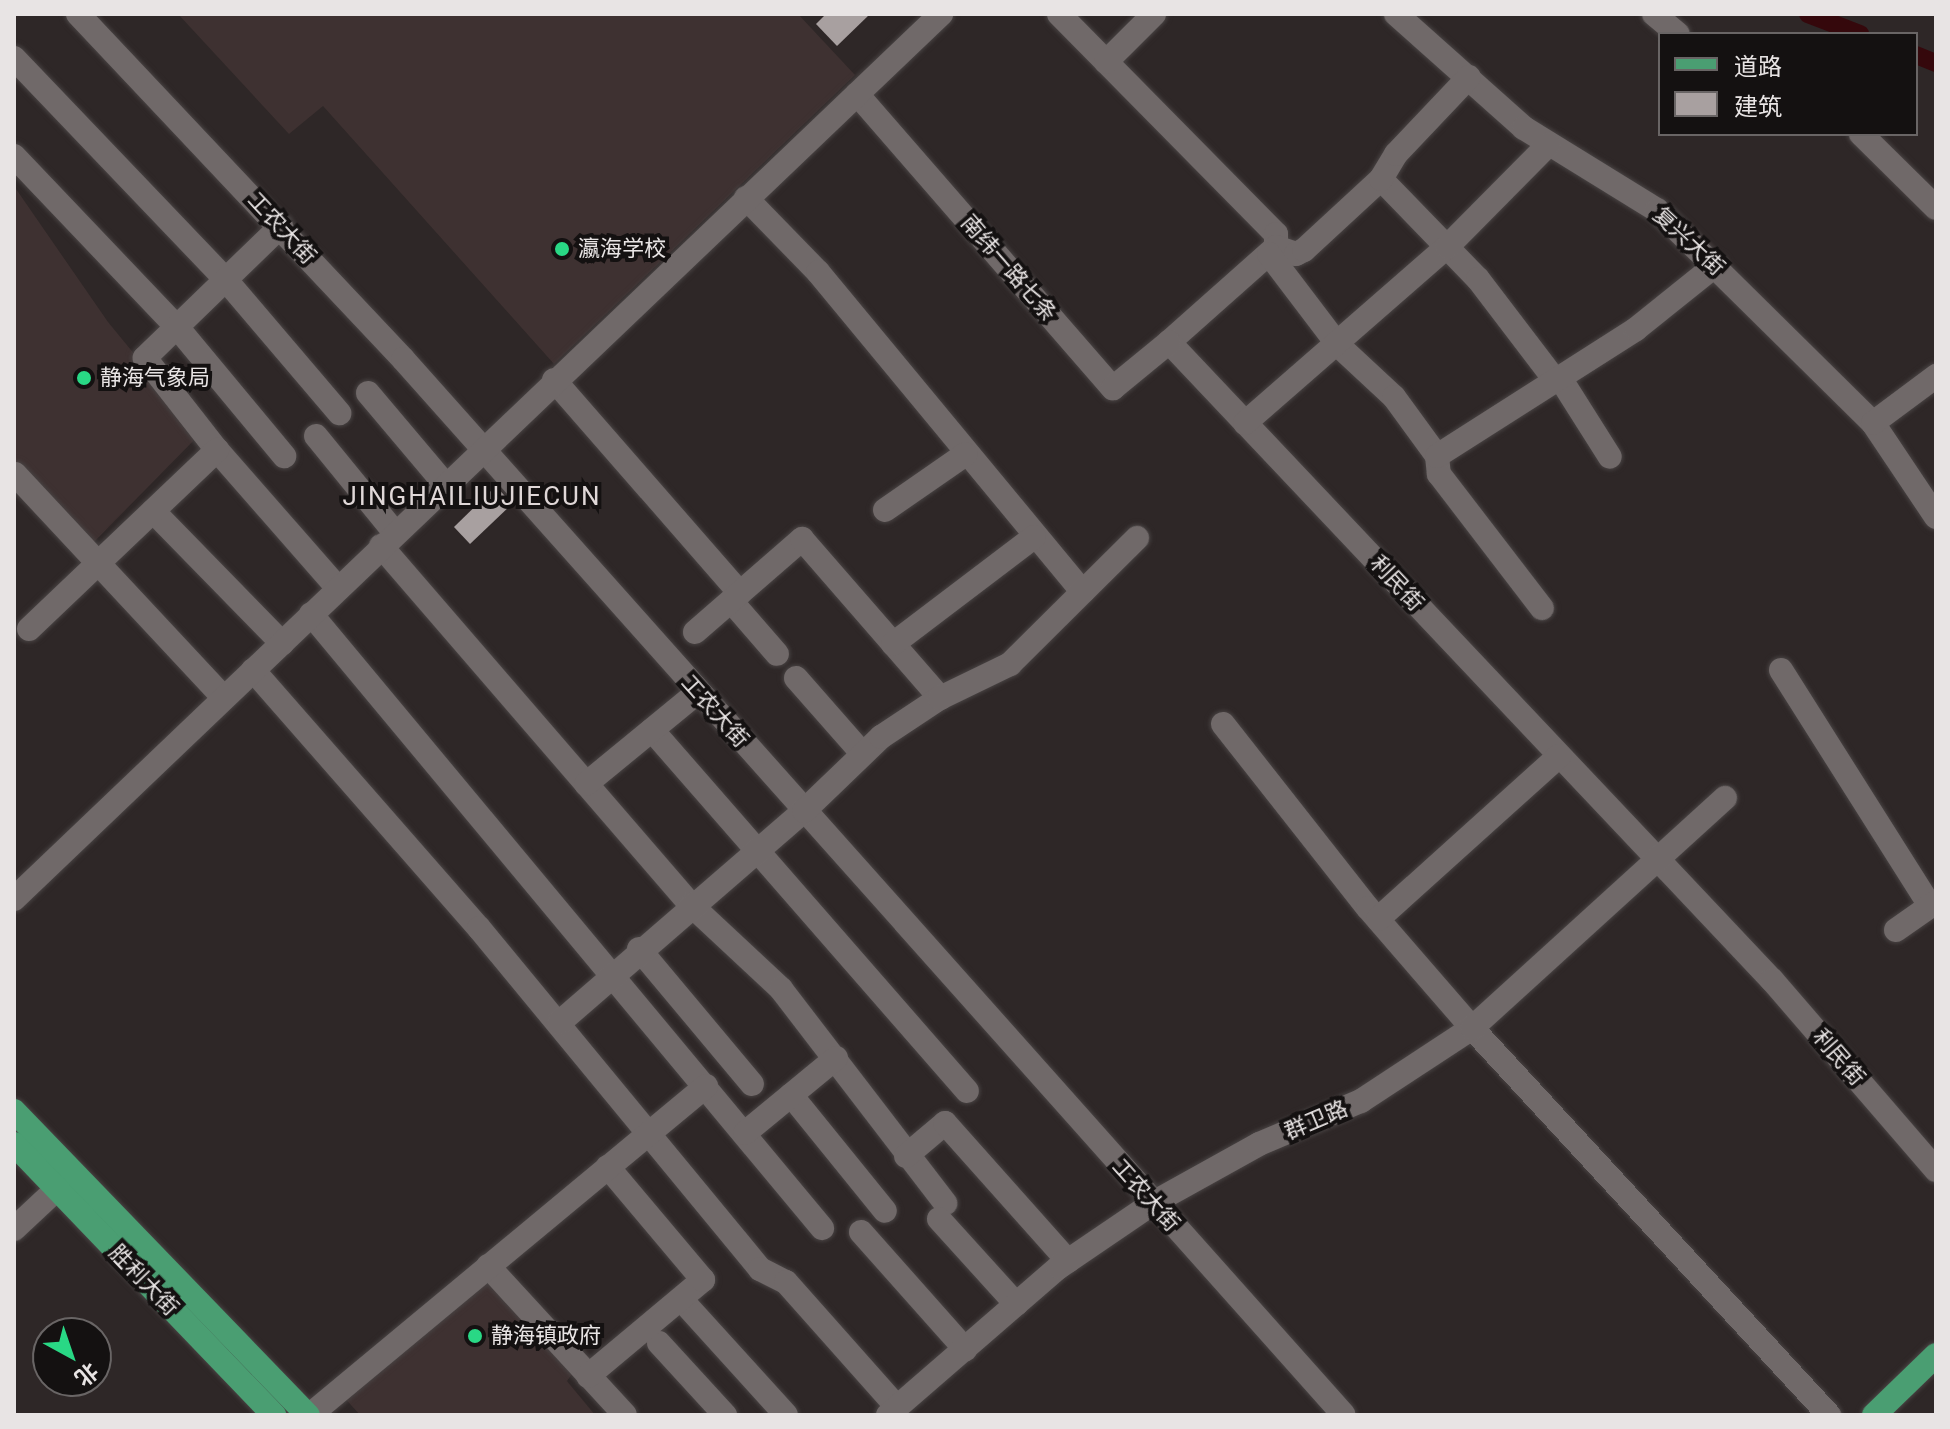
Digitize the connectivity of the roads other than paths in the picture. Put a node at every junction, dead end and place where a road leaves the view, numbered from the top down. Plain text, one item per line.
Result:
1 (78, 14) edge
2 (941, 14) edge
3 (1059, 14) edge
4 (1154, 14) edge
5 (1654, 14) edge
6 (1406, 17) edge
7 (1676, 32) edge
8 (14, 58) edge
9 (1106, 62) junction
10 (1469, 77) junction
11 (857, 94) junction
12 (1863, 136) edge
13 (1548, 145) junction
14 (14, 156) edge
15 (1381, 179) junction
16 (746, 198) junction
17 (1936, 208) edge
18 (281, 226) junction
19 (1447, 247) junction
20 (1272, 250) junction
21 (1716, 265) junction
22 (226, 280) junction
23 (177, 327) junction
24 (1169, 342) junction
25 (1338, 345) junction
26 (1936, 376) edge
27 (1557, 379) junction
28 (554, 380) junction
29 (368, 393) dead end
30 (339, 413) dead end
31 (1245, 423) junction
32 (1873, 423) junction
33 (316, 436) dead end
34 (482, 448) junction
35 (217, 450) junction
36 (966, 454) junction
37 (284, 456) dead end
38 (1437, 456) junction
39 (1610, 457) dead end
40 (15, 474) edge
41 (445, 484) junction
42 (885, 510) dead end
43 (153, 511) junction
44 (1936, 517) edge
45 (1034, 537) junction
46 (1137, 538) dead end
47 (388, 539) junction
48 (98, 564) junction
49 (338, 588) junction
50 (1083, 592) junction
51 (735, 597) junction
52 (1542, 608) dead end
53 (311, 614) junction
54 (29, 629) dead end
55 (695, 632) dead end
56 (282, 643) junction
57 (893, 644) junction
58 (777, 654) dead end
59 (253, 670) junction
60 (1781, 670) dead end
61 (796, 678) dead end
62 (698, 692) junction
63 (224, 698) junction
64 (940, 698) junction
65 (1223, 724) dead end
66 (652, 730) junction
67 (862, 753) junction
68 (1559, 756) junction
69 (586, 784) junction
70 (1725, 798) dead end
71 (804, 811) junction
72 (755, 851) junction
73 (1660, 862) junction
74 (14, 899) edge
75 (1933, 904) edge
76 (691, 905) junction
77 (1378, 919) junction
78 (1896, 930) dead end
79 (639, 949) junction
80 (615, 975) junction
81 (559, 1023) junction
82 (1472, 1028) junction
83 (836, 1058) junction
84 (752, 1084) dead end
85 (706, 1086) junction
86 (967, 1091) dead end
87 (791, 1095) junction
88 (14, 1111) edge
89 (651, 1132) junction
90 (745, 1133) junction
91 (14, 1144) edge
92 (906, 1156) junction
93 (608, 1167) junction
94 (1936, 1170) edge
95 (66, 1181) junction
96 (1153, 1203) junction
97 (885, 1211) dead end
98 (822, 1228) dead end
99 (14, 1229) edge
100 (861, 1232) dead end
101 (1068, 1261) junction
102 (488, 1266) junction
103 (1016, 1304) junction
104 (689, 1308) dead end
105 (659, 1343) dead end
106 (965, 1349) junction
107 (1936, 1355) edge
108 (588, 1376) junction
109 (1936, 1377) edge
110 (892, 1411) edge
111 (274, 1415) edge
112 (309, 1415) edge
113 (625, 1415) edge
114 (725, 1415) edge
115 (786, 1415) edge
116 (1344, 1415) edge
117 (1829, 1415) edge
118 (1874, 1415) edge
119 (1896, 1415) edge

1 - 18 street, 工农大街
2 - 11 street
3 - 9 street
4 - 9 street
5 - 7 street
6 - 10 street, 复兴大街
8 - 22 street
9 - 20 street
10 - 13 street, 复兴大街
10 - 15 street
11 - 16 street
11 - 24 street, 南纬一路七条
12 - 17 street
13 - 19 street
13 - 21 street, 复兴大街
14 - 23 street
15 - 19 street
15 - 20 street
16 - 28 street
16 - 36 street
18 - 22 street
18 - 34 street, 工农大街
19 - 25 street
19 - 27 street
20 - 24 street
20 - 25 street
21 - 27 street
21 - 32 street, 复兴大街
22 - 23 street
22 - 30 street
23 - 35 street
23 - 37 street
24 - 31 street, 利民街
25 - 31 street
25 - 38 street
26 - 32 street
27 - 38 street
27 - 39 street
28 - 34 street
28 - 51 street
29 - 41 street
31 - 68 street, 利民街
32 - 44 street, 复兴大街
33 - 47 street
34 - 41 street
34 - 62 street, 工农大街
35 - 43 street
35 - 49 street
36 - 42 street
36 - 45 street
38 - 52 street
40 - 48 street
41 - 47 street
43 - 48 street
43 - 56 street
45 - 50 street
45 - 57 street
46 - 50 street
47 - 49 street
47 - 69 street
48 - 54 street
48 - 63 street
49 - 53 street
50 - 64 street
51 - 55 street
51 - 57 street
51 - 58 street
53 - 56 street
53 - 80 street
56 - 59 street
57 - 64 street
59 - 63 street
59 - 81 street
60 - 75 street
61 - 67 street
62 - 66 street
62 - 71 street, 工农大街
63 - 74 street
64 - 67 street
65 - 77 street
66 - 69 street
66 - 72 street
67 - 71 street
68 - 73 street, 利民街
68 - 77 street
69 - 76 street
70 - 73 street, 群卫路
71 - 72 street
71 - 96 street, 工农大街
72 - 76 street
72 - 86 street
73 - 82 street, 群卫路
73 - 94 street, 利民街
75 - 78 street
76 - 79 street
76 - 83 street
77 - 82 street
79 - 80 street
79 - 84 street
80 - 81 street
80 - 85 street
81 - 89 street
82 - 96 street, 群卫路
82 - 117 street
83 - 87 street
83 - 92 street
85 - 89 street
85 - 90 street
87 - 90 street
87 - 97 street
88 - 95 main road
89 - 93 street
89 - 110 street
90 - 98 street
91 - 95 main road, 胜利大街
92 - 101 street
92 - 103 street
93 - 102 street
93 - 108 street
95 - 99 street
95 - 111 main road, 胜利大街
95 - 112 main road
96 - 101 street, 群卫路
96 - 116 street, 工农大街
100 - 106 street
101 - 103 street, 群卫路
102 - 108 street
102 - 112 street
103 - 106 street, 群卫路
104 - 115 street
105 - 114 street
106 - 110 street, 群卫路
107 - 118 main road
108 - 113 street
109 - 119 main road

